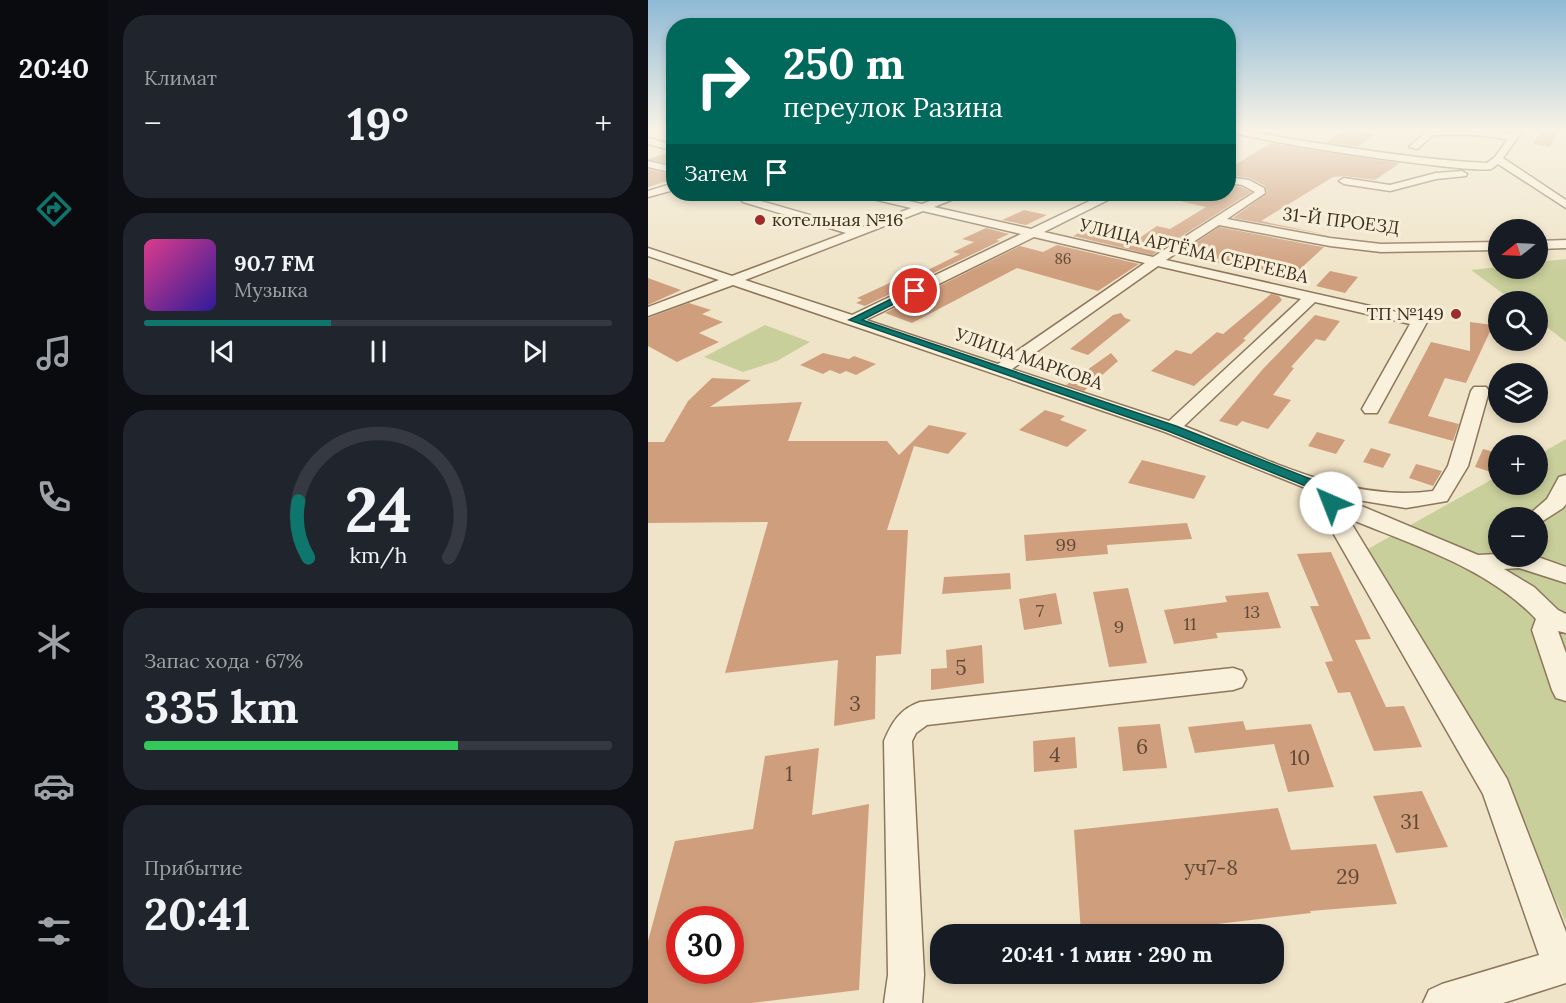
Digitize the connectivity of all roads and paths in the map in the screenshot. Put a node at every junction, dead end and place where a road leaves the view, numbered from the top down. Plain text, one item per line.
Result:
1 (1434, 177) edge
2 (1523, 177) edge
3 (648, 181) edge
4 (1344, 181) dead end
5 (1236, 182) edge
6 (666, 186) edge
7 (666, 189) edge
8 (648, 194) edge
9 (750, 201) edge
10 (895, 201) edge
11 (938, 201) edge
12 (1098, 201) edge
13 (1566, 205) edge
14 (922, 207) junction
15 (1217, 221) junction
16 (859, 232) junction
17 (1036, 232) junction
18 (1566, 244) edge
19 (1548, 245) edge
20 (1488, 246) edge
21 (648, 252) edge
22 (1156, 260) junction
23 (733, 281) junction
24 (1312, 297) junction
25 (648, 312) edge
26 (854, 320) junction
27 (1000, 370) junction
28 (1480, 391) dead end
29 (1371, 410) dead end
30 (1172, 428) junction
31 (1566, 481) edge
32 (1329, 496) junction
33 (1548, 509) edge
34 (1488, 553) edge
35 (1476, 563) junction
36 (1566, 575) edge
37 (1557, 620) edge
38 (1233, 679) dead end
39 (1566, 690) edge
40 (1564, 970) edge
41 (903, 1003) edge
42 (1442, 1003) edge

1 - 4 street
2 - 13 street
3 - 6 street
5 - 15 street
7 - 8 street
9 - 16 street
10 - 14 street, УЛИЦА АРТЁМА СЕРГЕЕВА
11 - 14 street
12 - 17 street
14 - 16 street
14 - 17 street, УЛИЦА АРТЁМА СЕРГЕЕВА
15 - 20 street, 31-Й ПРОЕЗД
15 - 22 street
16 - 23 street
17 - 22 street, УЛИЦА АРТЁМА СЕРГЕЕВА
17 - 26 street
18 - 19 street
21 - 23 street, УЛИЦА МАРКОВА
22 - 24 street, УЛИЦА АРТЁМА СЕРГЕЕВА
22 - 27 street
23 - 25 street
23 - 26 street, УЛИЦА МАРКОВА
24 - 29 street, УЛИЦА АРТЁМА СЕРГЕЕВА
24 - 30 street
26 - 27 street, УЛИЦА МАРКОВА
27 - 30 street, УЛИЦА МАРКОВА
28 - 32 street
30 - 32 street, УЛИЦА МАРКОВА
31 - 33 street
32 - 35 street
32 - 40 street
34 - 35 street
35 - 36 street
35 - 37 street
37 - 39 street
38 - 41 street
40 - 42 street

